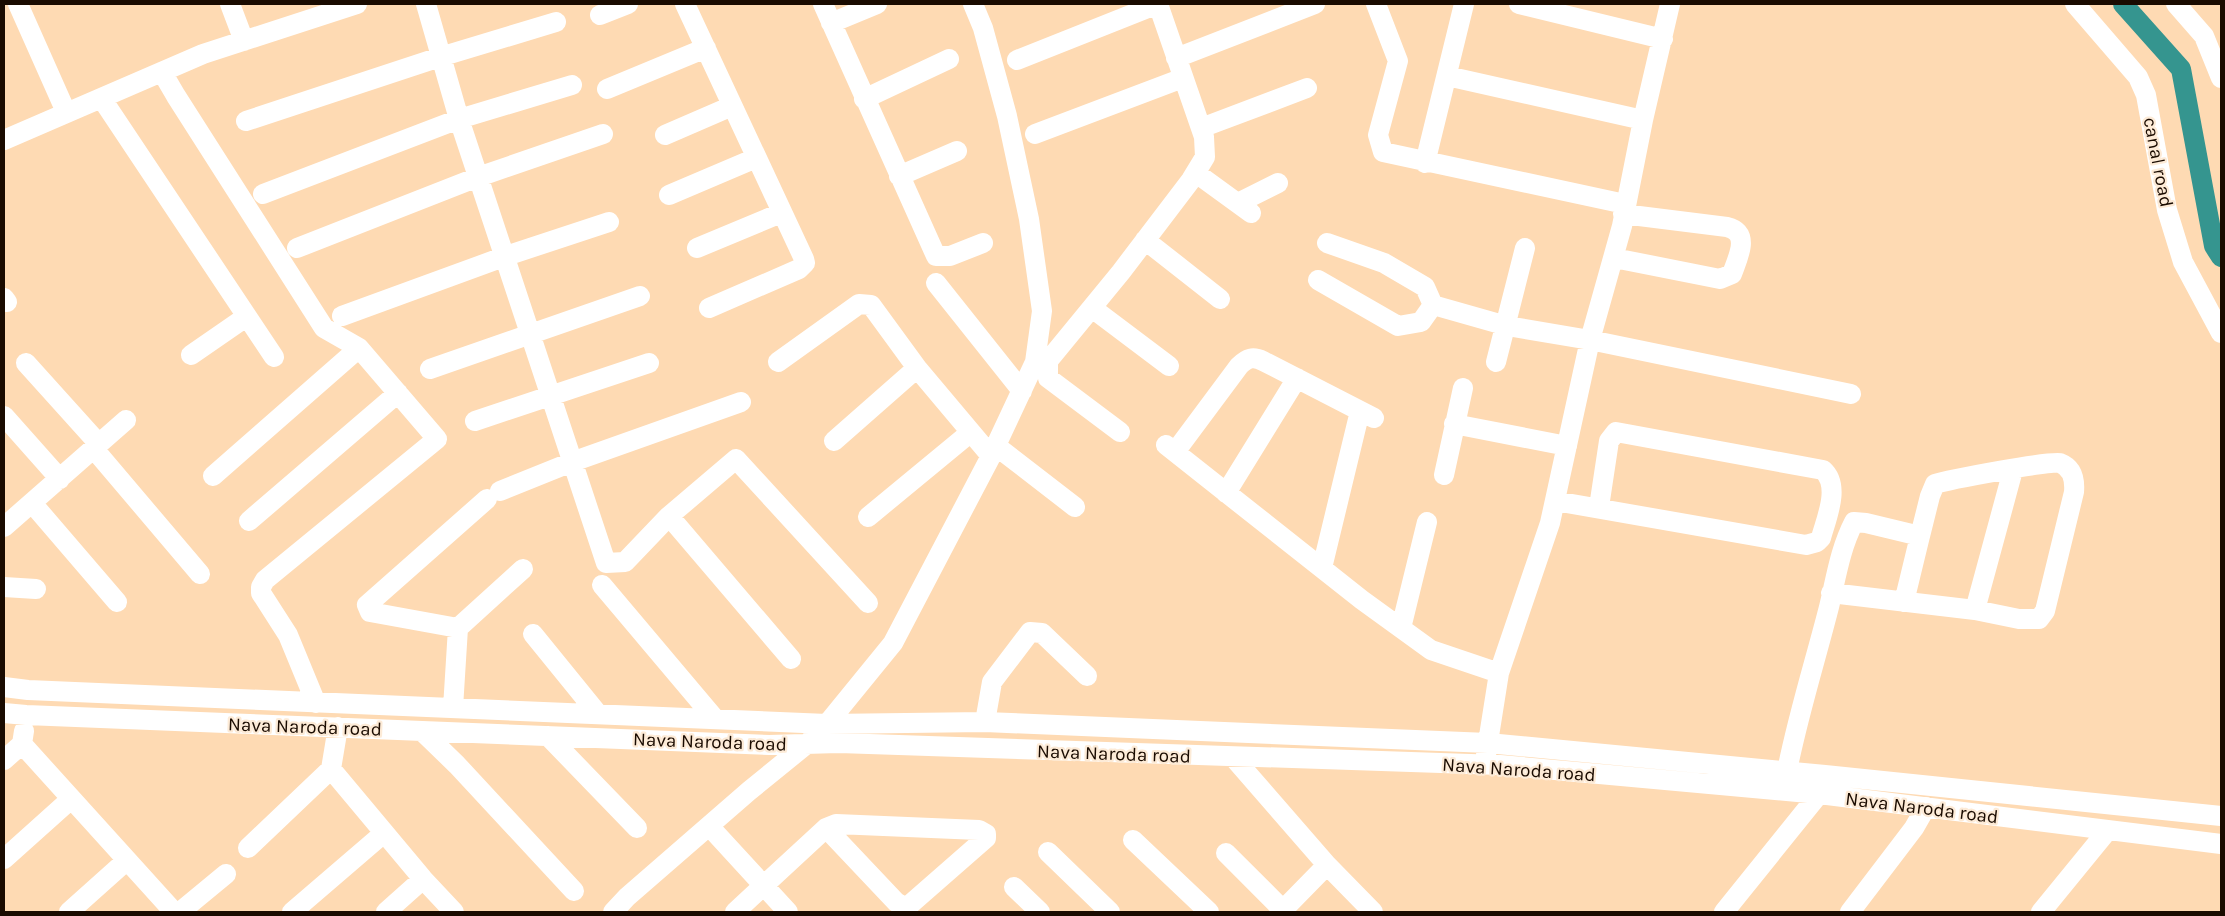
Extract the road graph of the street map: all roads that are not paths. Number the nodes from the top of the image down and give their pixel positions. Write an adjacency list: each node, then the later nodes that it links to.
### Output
1 (18, 4): 38 (street)
2 (230, 4): 22 (street)
3 (357, 4): 22 (street)
4 (426, 4): 24 (street)
5 (628, 4): 18 (street)
6 (685, 4): 23 (street)
7 (823, 4): 20 (street)
8 (877, 4): 20 (street)
9 (973, 4): 92 (street)
10 (1158, 4): 25 (street); 27 (street)
11 (1315, 4): 25 (street)
12 (1376, 4): 49 (street)
13 (1464, 4): 29 (street)
14 (1519, 4): 21 (street)
15 (1670, 4): 21 (street)
16 (2074, 4): 77 (street, canal road)
17 (2176, 4): 31 (street)
18 (600, 15)
19 (556, 22): 24 (street)
20 (831, 23): 36 (street)
21 (1663, 39): 40 (street)
22 (244, 41): 28 (street)
23 (706, 48): 34 (street); 37 (street)
24 (440, 57): 39 (street); 41 (street)
25 (1176, 58): 30 (street)
26 (949, 59): 36 (street)
27 (1017, 60)
28 (162, 72): 35 (street); 80 (street)
29 (1447, 76): 40 (street); 49 (street)
30 (1183, 78): 42 (street); 44 (street)
31 (2221, 78)
32 (572, 84): 39 (street)
33 (1307, 88): 42 (street)
34 (607, 89)
35 (102, 99): 38 (street); 75 (street)
36 (864, 99): 52 (street)
37 (732, 106): 45 (street); 48 (street)
38 (66, 112): 46 (street)
39 (459, 119): 51 (street); 54 (street)
40 (1643, 120): 56 (street)
41 (246, 121)
42 (1201, 128): 50 (street)
43 (603, 134): 51 (street)
44 (1035, 134)
45 (665, 135)
46 (4, 140)
47 (957, 150): 52 (street)
48 (756, 158): 55 (street); 57 (street)
49 (1425, 163): 56 (street)
50 (1196, 173): 53 (street); 59 (street)
51 (478, 176): 62 (street); 65 (street)
52 (900, 176): 61 (street)
53 (1278, 182)
54 (263, 194)
55 (669, 195)
56 (1624, 209): 66 (street); 66 (street)
57 (781, 213): 63 (street); 72 (street)
58 (609, 222): 65 (street)
59 (1145, 240): 70 (street); 73 (street)
60 (1327, 242): 71 (street)
61 (983, 243)
62 (297, 248)
63 (697, 248)
64 (1525, 248): 76 (street)
65 (506, 256): 74 (street); 78 (street)
66 (1614, 258): 79 (street)
67 (1318, 280): 71 (street)
68 (936, 283): 92 (street)
69 (640, 296): 78 (street)
70 (1220, 299)
71 (1433, 305): 76 (street)
72 (708, 308)
73 (1092, 308): 87 (street); 102 (street)
74 (342, 316)
75 (246, 317): 81 (street); 82 (street)
76 (1507, 326): 79 (street); 84 (street)
77 (2221, 333)
78 (529, 334): 89 (street); 95 (street)
79 (1590, 340): 94 (street); 105 (street)
80 (359, 348): 93 (street); 110 (street)
81 (191, 355)
82 (274, 357)
83 (778, 362): 88 (street)
84 (1496, 362)
85 (26, 363): 104 (street)
86 (650, 363): 95 (street)
87 (1169, 366)
88 (917, 368): 101 (street); 103 (street)
89 (430, 369)
90 (1297, 378): 112 (street); 112 (street); 123 (street)
91 (1463, 388): 100 (street)
92 (1022, 391): 106 (street)
93 (398, 393): 120 (street); 142 (street)
94 (1851, 394)
95 (552, 395): 99 (street); 107 (street)
96 (741, 402): 107 (street)
97 (4, 416): 111 (street)
98 (126, 420): 104 (street)
99 (475, 421)
100 (1454, 424): 105 (street); 109 (street)
101 (971, 432): 106 (street); 118 (street)
102 (1120, 432)
103 (834, 441)
104 (97, 446): 111 (street); 125 (street)
105 (1567, 446): 113 (street)
106 (993, 451): 115 (street); 149 (street)
107 (572, 462): 117 (street); 134 (street)
108 (2014, 470): 122 (street); 133 (street); 133 (street)
109 (1444, 475)
110 (213, 476)
111 (60, 478): 114 (street)
112 (1226, 493): 123 (street)
113 (1554, 501): 116 (street); 138 (street)
114 (32, 502): 119 (street); 130 (street)
115 (1075, 506)
116 (1599, 507): 116 (street)
117 (669, 516): 132 (street); 137 (street)
118 (868, 517)
119 (6, 521)
120 (249, 521)
121 (1427, 522): 135 (street)
122 (1920, 536): 129 (street); 131 (street)
123 (1322, 568): 135 (street)
124 (523, 569): 134 (street)
125 (200, 574)
126 (602, 585): 147 (street)
127 (4, 586): 128 (street)
128 (36, 589)
129 (1832, 593): 131 (street); 160 (street)
130 (117, 602)
131 (1904, 602): 133 (street)
132 (868, 603)
133 (1975, 610)
134 (458, 628): 143 (street)
135 (1401, 628): 138 (street)
136 (533, 634): 145 (street)
137 (791, 659)
138 (1499, 673): 153 (street)
139 (1087, 676): 148 (street)
140 (4, 687): 141 (street, Nava Naroda road)
141 (28, 690): 142 (street, Nava Naroda road); 146 (street)
142 (316, 703): 143 (street, Nava Naroda road)
143 (453, 708): 145 (street, Nava Naroda road)
144 (4, 713): 146 (street, Nava Naroda road)
145 (598, 714): 147 (street, Nava Naroda road)
146 (26, 716): 150 (street, Nava Naroda road); 154 (street)
147 (715, 719): 149 (street, Nava Naroda road)
148 (986, 722): 149 (street, Nava Naroda road); 153 (street, Nava Naroda road)
149 (827, 724): 155 (street)
150 (338, 727): 151 (street, Nava Naroda road); 159 (street)
151 (422, 731): 152 (street, Nava Naroda road); 183 (street)
152 (548, 736): 155 (street, Nava Naroda road); 167 (street)
153 (1488, 743): 158 (street); 160 (street, Nava Naroda road)
154 (22, 744): 157 (street); 163 (street)
155 (808, 744): 156 (street, Nava Naroda road); 166 (street)
156 (1233, 757): 158 (street, Nava Naroda road); 178 (street)
157 (4, 760)
158 (1484, 764): 162 (street, Nava Naroda road)
159 (331, 769): 170 (street); 173 (street)
160 (1787, 771): 161 (street, Nava Naroda road)
161 (1825, 775): 162 (street); 165 (street, Nava Naroda road)
162 (1819, 794): 164 (street, Nava Naroda road); 197 (street)
163 (71, 799): 176 (street); 177 (street)
164 (1926, 807): 169 (street, Nava Naroda road); 198 (street)
165 (2221, 816)
166 (709, 826): 181 (street); 190 (street)
167 (637, 828)
168 (826, 828): 168 (street); 181 (street)
169 (2108, 830): 172 (street, Nava Naroda road); 199 (street)
170 (384, 832): 180 (street); 187 (street)
171 (1133, 840): 195 (street)
172 (2221, 844)
173 (248, 848)
174 (1048, 852): 194 (street)
175 (1226, 853): 184 (street)
176 (4, 859)
177 (126, 861): 185 (street); 186 (street)
178 (1327, 865): 184 (street); 196 (street)
179 (226, 874): 186 (street)
180 (423, 879): 188 (street); 189 (street)
181 (764, 885): 191 (street); 192 (street)
182 (1014, 886): 193 (street)
183 (574, 891)
184 (1282, 911)
185 (69, 912)
186 (174, 912)
187 (292, 912)
188 (386, 912)
189 (454, 912)
190 (612, 912)
191 (735, 912)
192 (788, 912)
193 (1040, 912)
194 (1110, 912)
195 (1209, 912)
196 (1373, 912)
197 (1724, 912)
198 (1850, 912)
199 (2041, 912)

